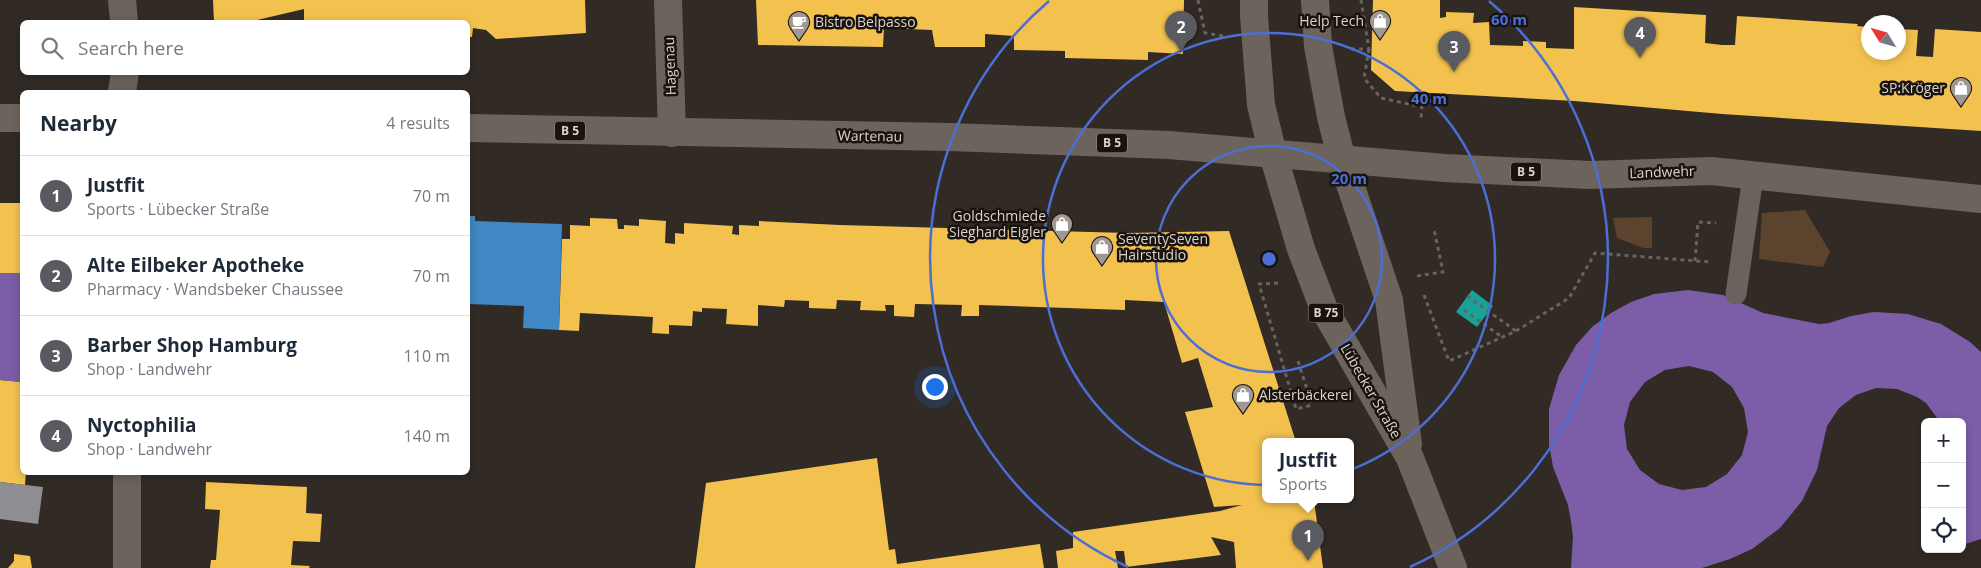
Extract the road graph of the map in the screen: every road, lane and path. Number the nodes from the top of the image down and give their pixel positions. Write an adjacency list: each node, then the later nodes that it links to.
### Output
1 (122, 0): 7 (street)
2 (668, 0): 17 (street, Hagenau)
3 (1198, 0): 8 (path)
4 (1254, 0): 18 (main road, Lübecker Straße)
5 (1315, 0): 19 (main road, Lübecker Straße)
6 (1361, 0): 9 (path)
7 (124, 20)
8 (1226, 37)
9 (1370, 48): 10 (path); 15 (path)
10 (1355, 49)
11 (125, 75): 12 (street)
12 (122, 90)
13 (0, 118): 14 (main road)
14 (20, 118)
15 (1421, 118)
16 (470, 128): 17 (main road, Wartenau / B 5)
17 (672, 133): 18 (main road, Wartenau / B 5)
18 (1273, 154): 19 (main road, B 5); 37 (main road, Lübecker Straße / B 75)
19 (1342, 160): 20 (main road, Landwehr / B 5); 37 (main road, Lübecker Straße / B 75)
20 (1753, 176): 21 (main road, Landwehr / B 5); 25 (lane)
21 (1981, 199)
22 (1717, 223): 24 (path)
23 (1434, 229): 26 (path)
24 (1694, 261): 25 (path); 34 (path)
25 (1740, 264): 31 (lane)
26 (1417, 276): 27 (path); 29 (path)
27 (1407, 277)
28 (1287, 283): 36 (path)
29 (1420, 285)
30 (1424, 293): 35 (path)
31 (1736, 294)
32 (1467, 296): 34 (path)
33 (1464, 310): 35 (path)
34 (1516, 331): 35 (path)
35 (1502, 337)
36 (1296, 358)
37 (1410, 458): 40 (main road, Lübecker Straße / B 75)
38 (127, 475): 39 (street)
39 (127, 568)
40 (1453, 568)

